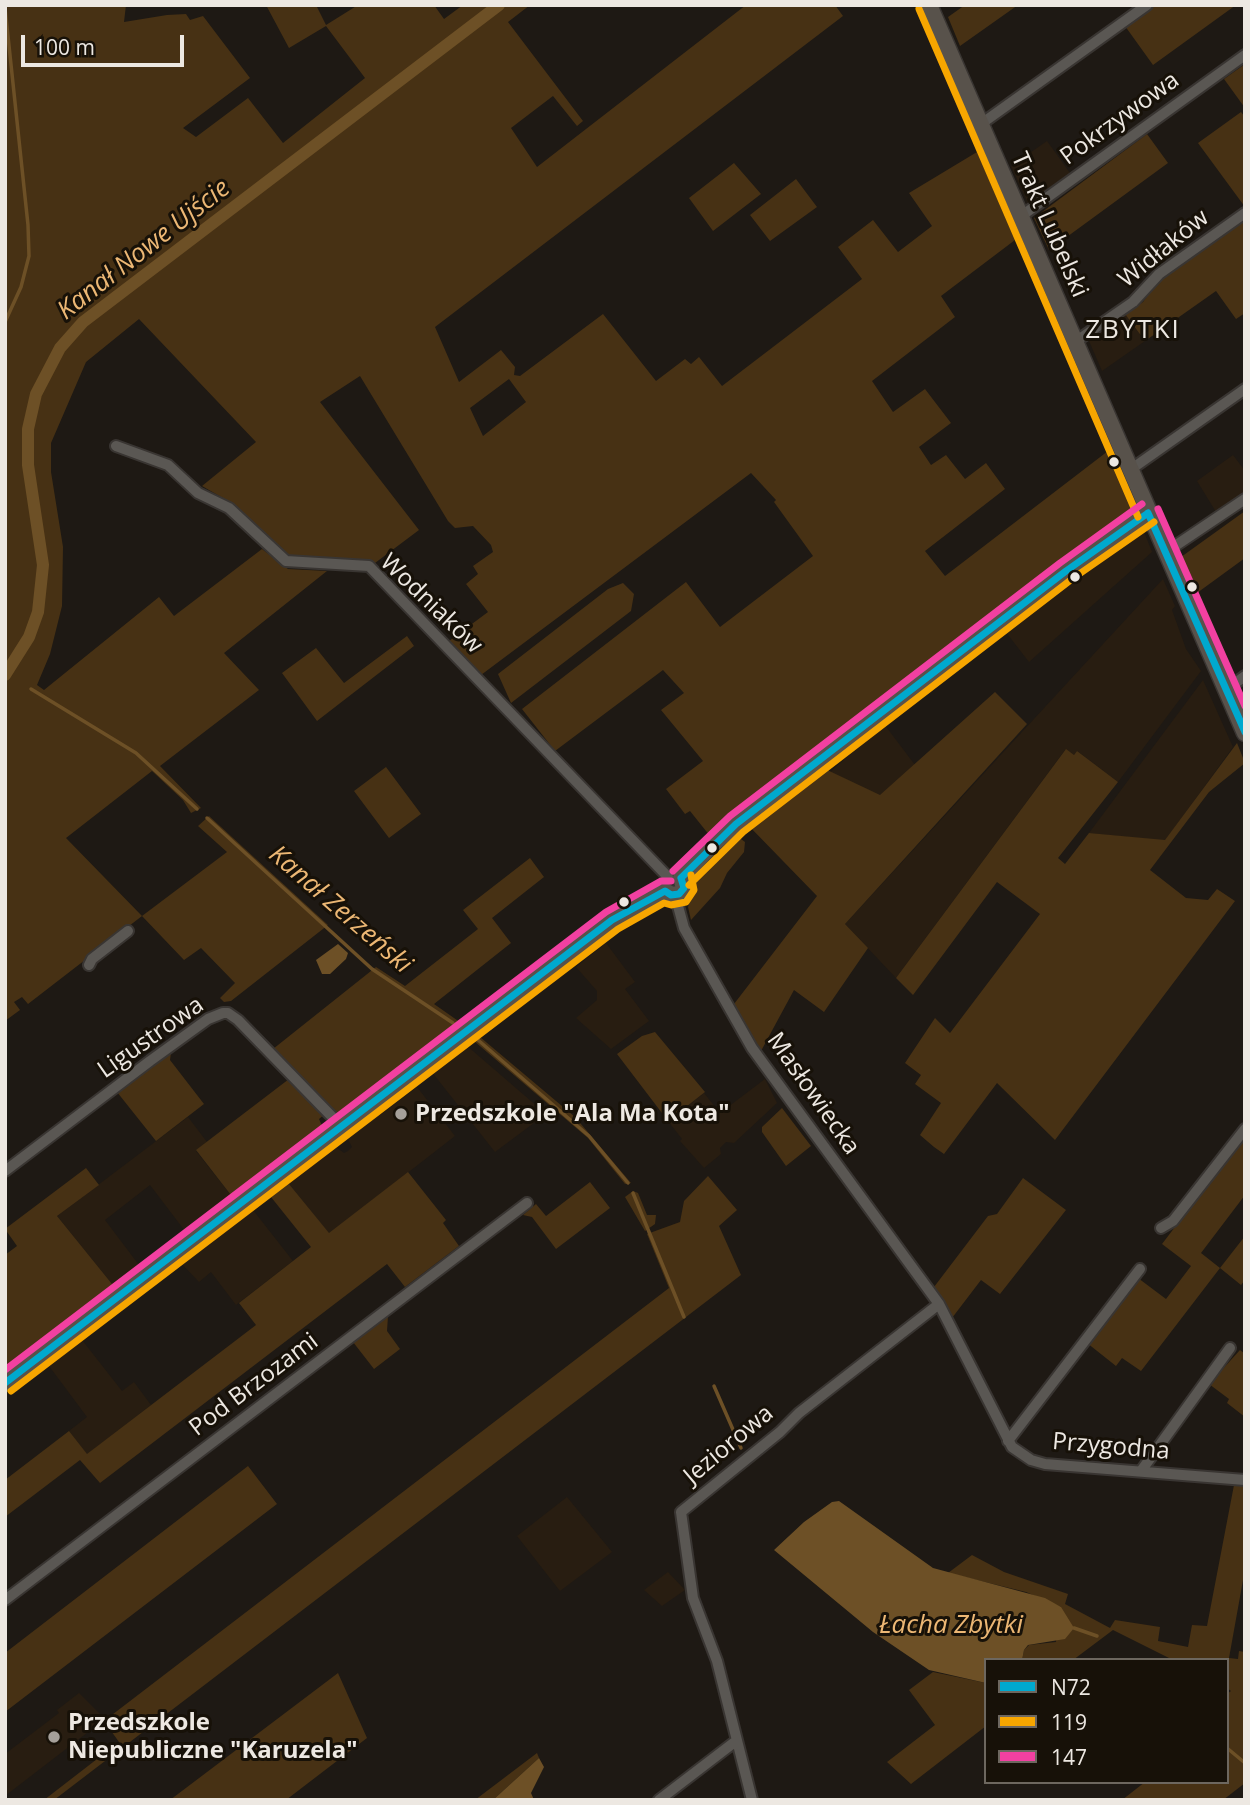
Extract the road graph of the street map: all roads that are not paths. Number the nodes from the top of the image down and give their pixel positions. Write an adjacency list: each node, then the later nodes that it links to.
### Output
1 (929, 5): 4 (street, Trakt Lubelski)
2 (1147, 5): 4 (street)
3 (1245, 55): 6 (street, Pokrzywowa)
4 (981, 124): 6 (street, Trakt Lubelski)
5 (1245, 213): 7 (street, Widłaków)
6 (1020, 217): 7 (street, Trakt Lubelski)
7 (1075, 342): 10 (street, Trakt Lubelski)
8 (1245, 389): 10 (street)
9 (116, 446): 17 (street, Wodniaków)
10 (1130, 470): 12 (street, Trakt Lubelski)
11 (1245, 499): 13 (street)
12 (1148, 513): 13 (street, Trakt Lubelski); 17 (street)
13 (1166, 552): 15 (street, Trakt Lubelski)
14 (1245, 676): 15 (street)
15 (1226, 690): 16 (street, Trakt Lubelski)
16 (1245, 733)
17 (673, 885): 20 (street); 26 (street, Masłowiecka)
18 (128, 931): 19 (street)
19 (89, 965)
20 (341, 1126): 22 (street, Ligustrowa); 28 (street)
21 (1245, 1129): 24 (street)
22 (5, 1171)
23 (527, 1203): 32 (street, Pod Brzozami)
24 (1161, 1228)
25 (1140, 1269): 29 (street)
26 (939, 1304): 29 (street, Przygodna); 33 (street, Jeziorowa)
27 (1230, 1348): 30 (street)
28 (5, 1382)
29 (1008, 1441): 30 (street, Przygodna)
30 (1141, 1471): 31 (street, Przygodna)
31 (1245, 1480)
32 (5, 1600)
33 (736, 1741): 34 (street); 35 (street, Jeziorowa)
34 (659, 1800)
35 (752, 1800)

